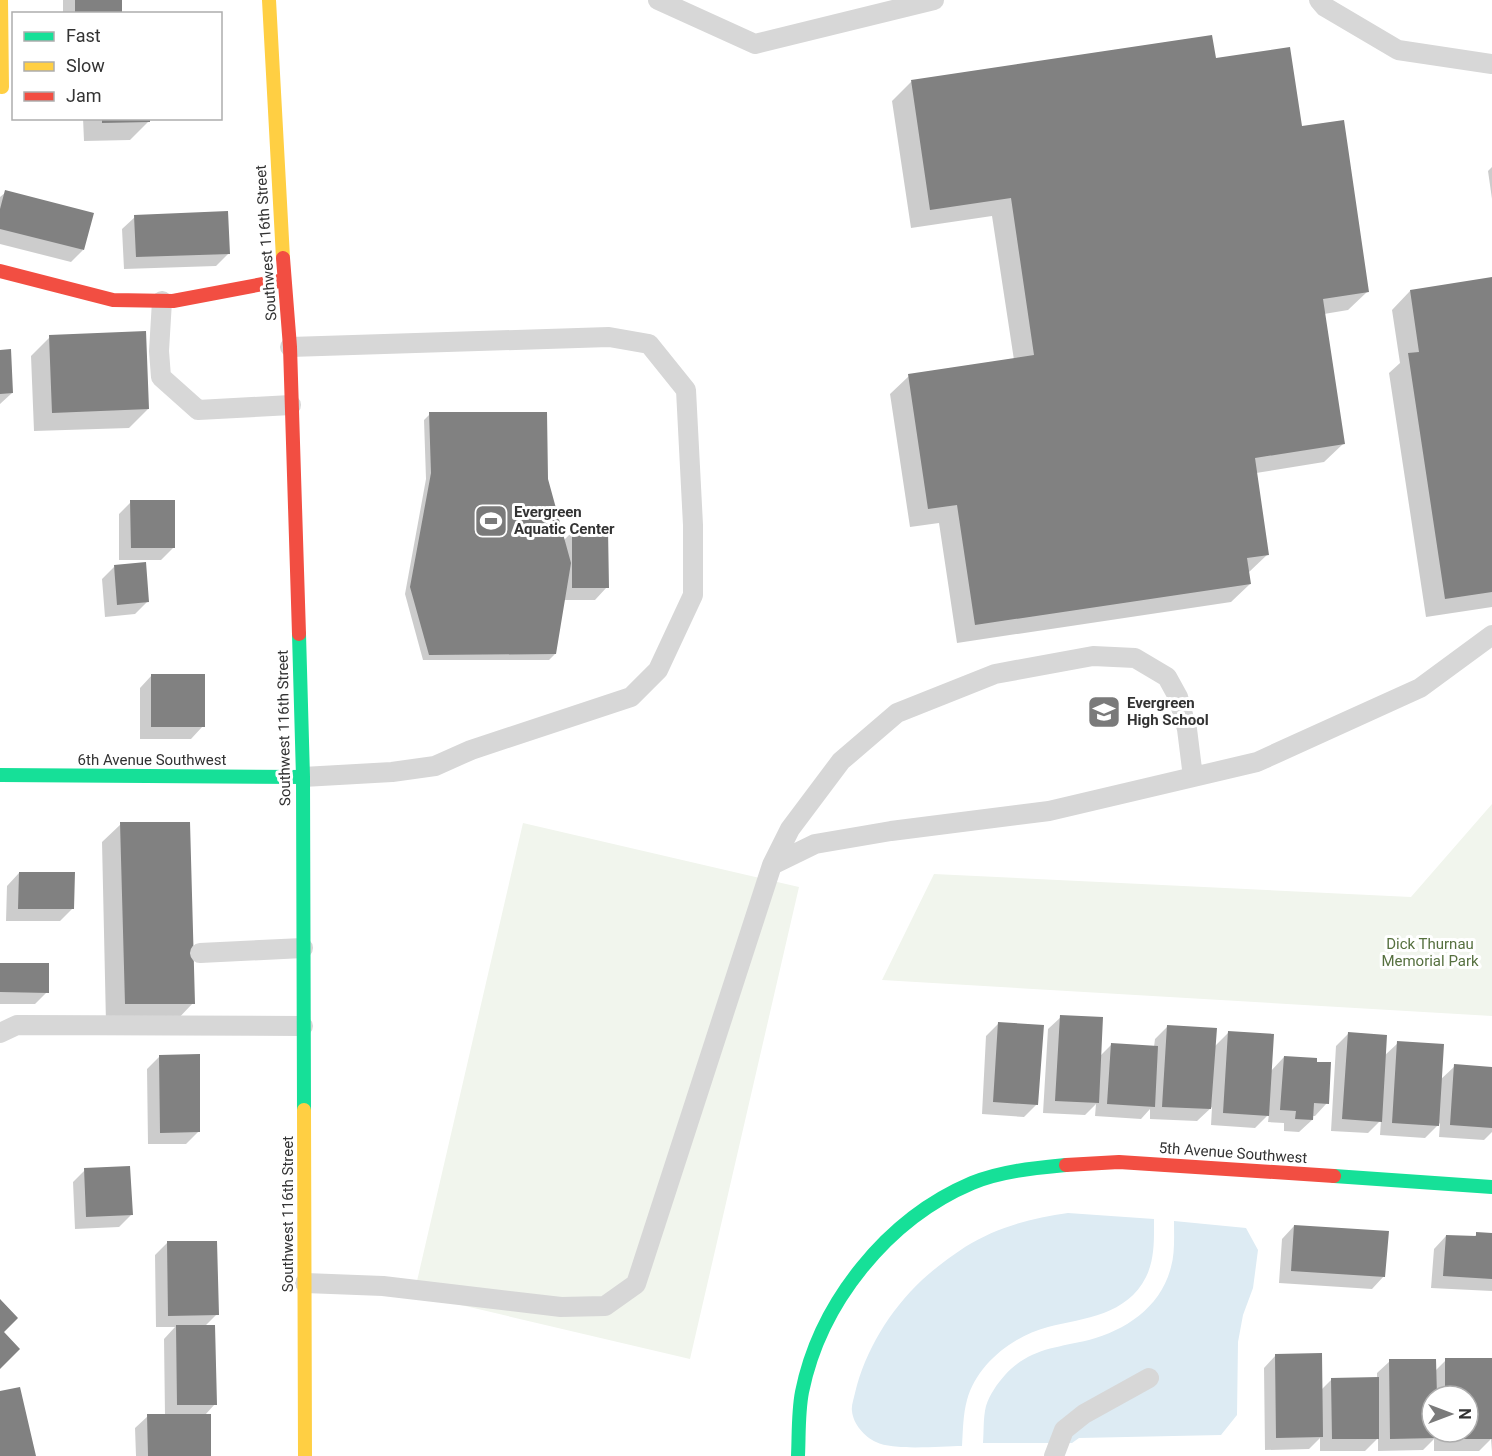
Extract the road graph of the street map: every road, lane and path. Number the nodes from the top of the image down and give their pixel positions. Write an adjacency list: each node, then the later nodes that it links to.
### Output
1 (1, 0): 7 (street)
2 (269, 0): 9 (street, Southwest 116th Street)
3 (658, 0): 4 (lane)
4 (934, 0)
5 (1319, 0): 6 (lane)
6 (1492, 64)
7 (2, 87)
8 (0, 271): 10 (street)
9 (284, 280): 10 (street); 11 (street, Southwest 116th Street)
10 (162, 301): 12 (lane)
11 (290, 347): 12 (street, Southwest 116th Street); 15 (lane)
12 (291, 405): 15 (street, Southwest 116th Street)
13 (1492, 635): 16 (lane)
14 (0, 775): 15 (street, 6th Avenue Southwest)
15 (303, 777): 18 (street, Southwest 116th Street)
16 (1192, 777): 17 (lane); 17 (lane)
17 (772, 866): 23 (lane)
18 (303, 948): 19 (lane); 20 (street, Southwest 116th Street)
19 (200, 953)
20 (303, 1026): 21 (lane); 23 (street, Southwest 116th Street)
21 (0, 1033)
22 (1492, 1187): 26 (street, 5th Avenue Southwest)
23 (304, 1283): 25 (street, Southwest 116th Street)
24 (1149, 1378): 27 (lane)
25 (305, 1456)
26 (798, 1456)
27 (1054, 1456)

